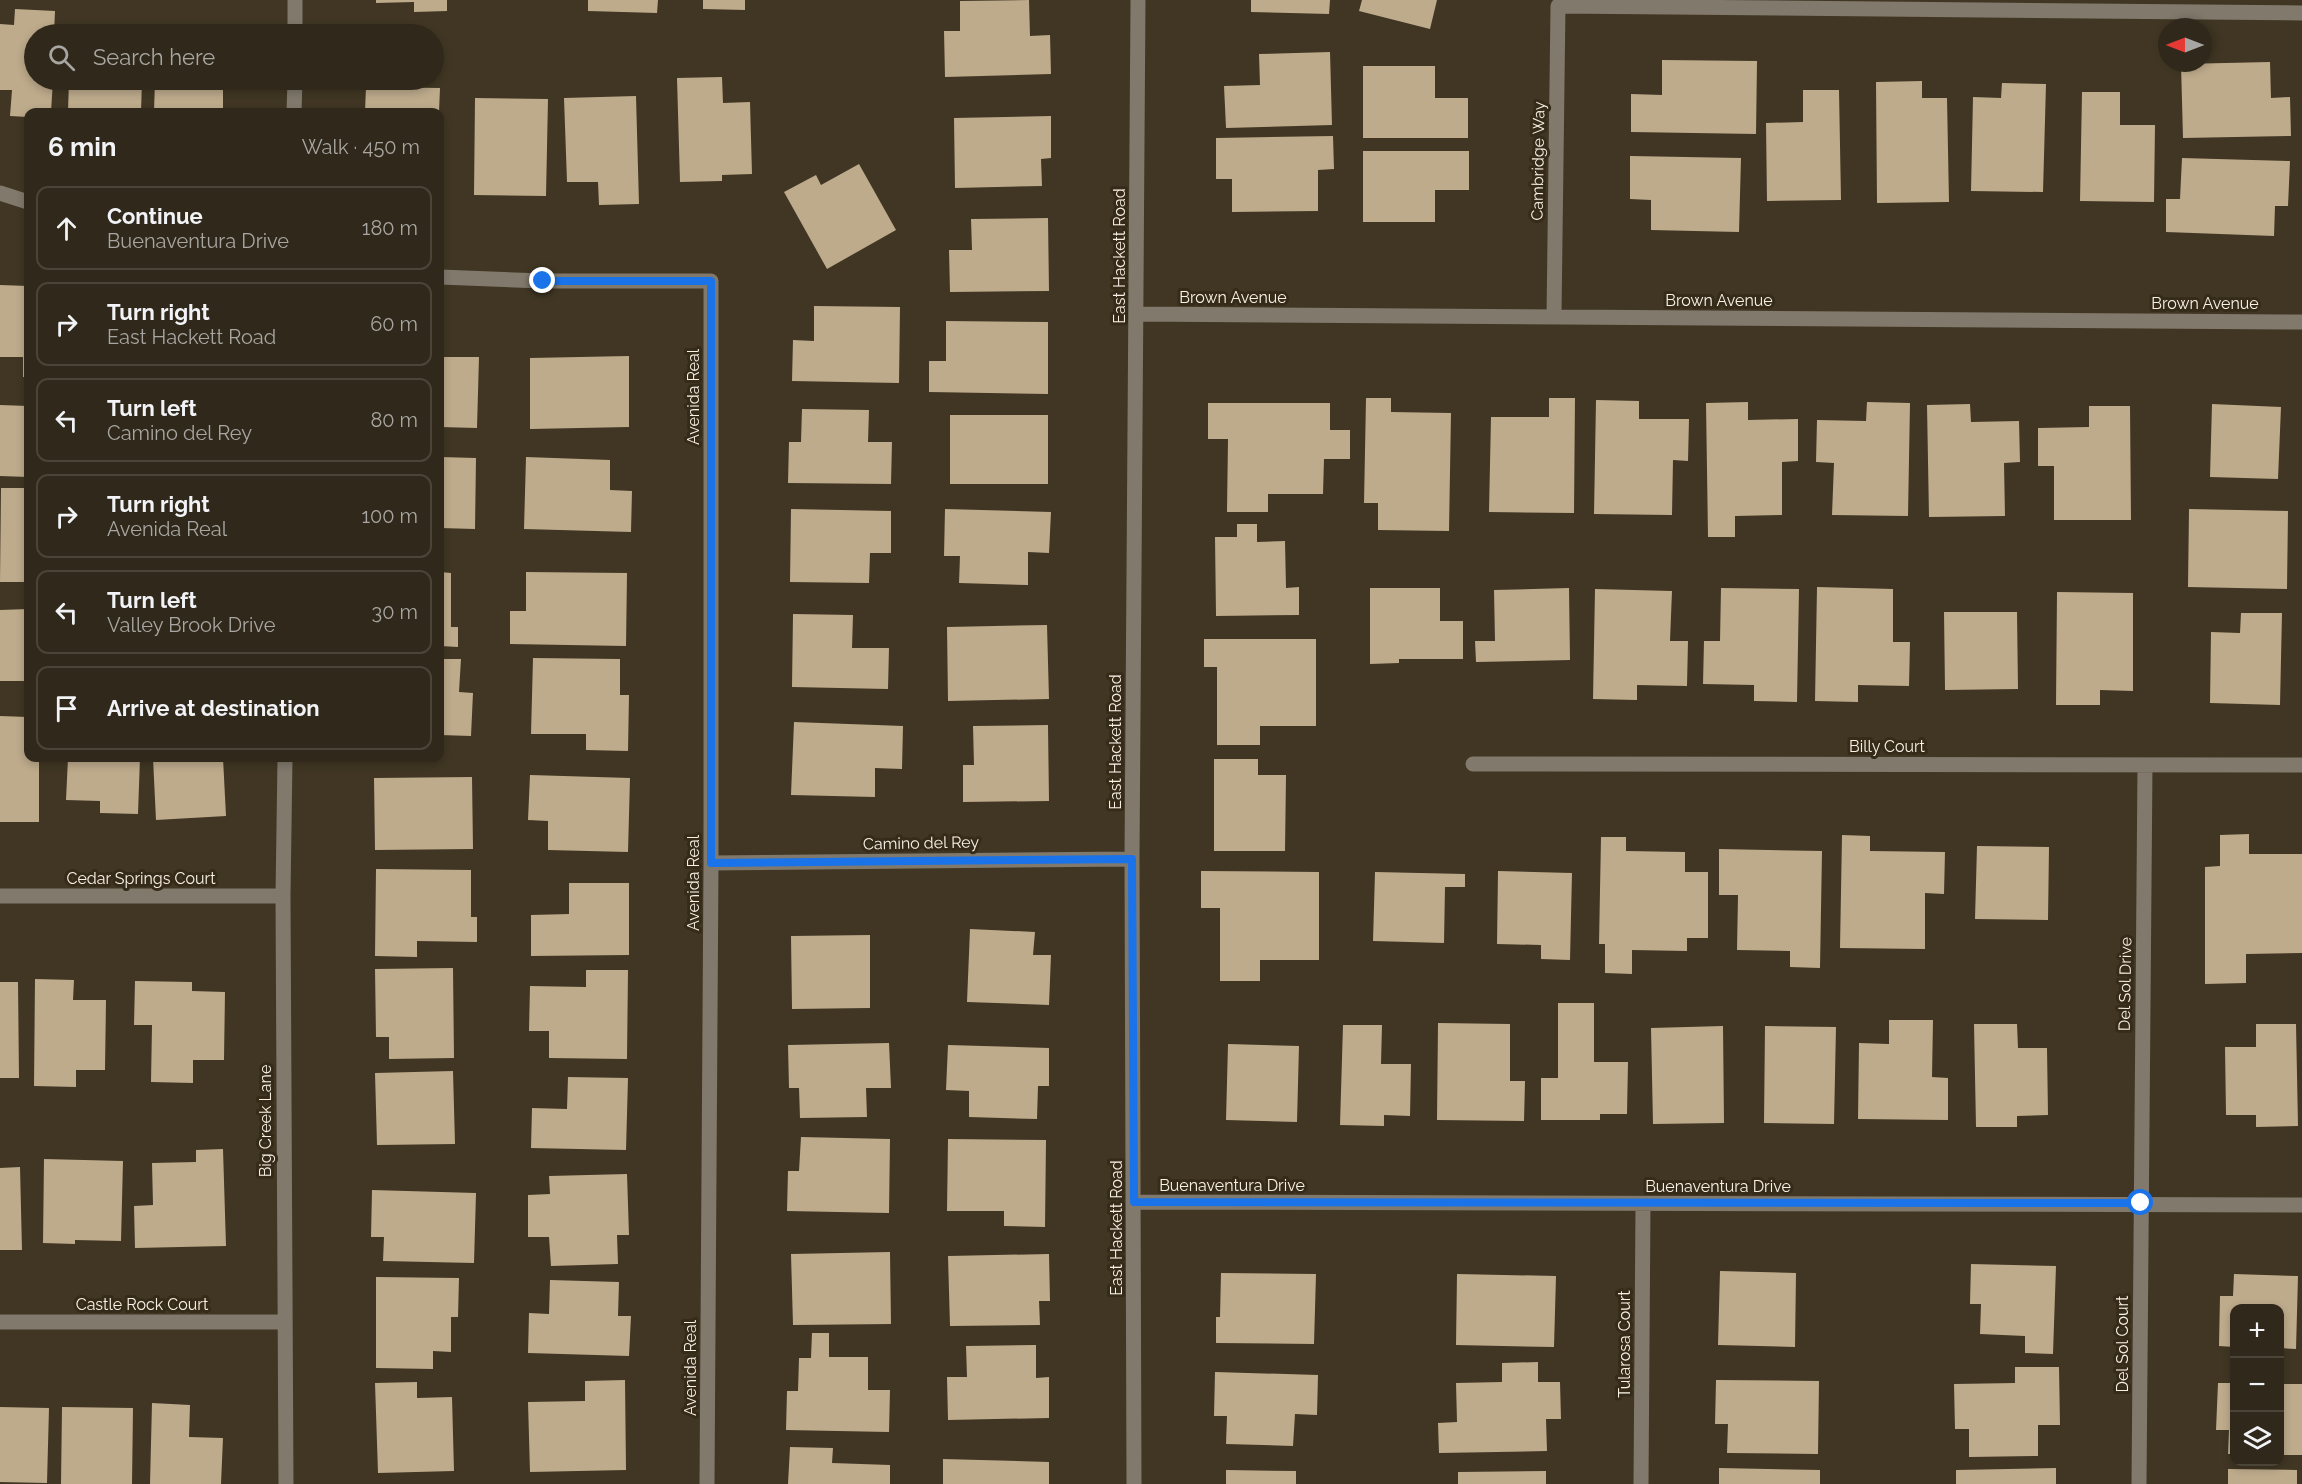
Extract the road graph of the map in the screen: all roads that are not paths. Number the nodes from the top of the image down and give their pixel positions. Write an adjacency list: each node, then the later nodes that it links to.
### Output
1 (295, 0): 4 (street)
2 (1138, 0): 10 (street, East Hackett Road)
3 (2302, 13): 11 (street, Cambridge Way)
4 (295, 24)
5 (295, 90): 6 (street)
6 (294, 108)
7 (0, 194): 8 (street)
8 (24, 201)
9 (444, 277): 18 (street, Avenida Real)
10 (1136, 314): 11 (street, Brown Avenue); 17 (street, East Hackett Road)
11 (1554, 316): 12 (street, Brown Avenue)
12 (2302, 322)
13 (285, 762): 20 (street, Big Creek Lane)
14 (1473, 764): 15 (street, Billy Court)
15 (2145, 765): 16 (street, Billy Court); 22 (street, Del Sol Drive)
16 (2302, 765)
17 (1132, 859): 18 (street, Camino del Rey); 21 (street, East Hackett Road)
18 (711, 863): 28 (street, Avenida Real)
19 (0, 896): 20 (street, Cedar Springs Court)
20 (283, 896): 26 (street, Big Creek Lane)
21 (1134, 1202): 23 (street, Buenaventura Drive); 29 (street, East Hackett Road)
22 (2141, 1203): 23 (street, Buenaventura Drive); 24 (street, Buenaventura Drive); 31 (street, Del Sol Court)
23 (1643, 1204): 30 (street, Tularosa Court)
24 (2302, 1205)
25 (0, 1322): 26 (street, Castle Rock Court)
26 (284, 1322): 27 (street, Big Creek Lane)
27 (286, 1484)
28 (707, 1484)
29 (1134, 1484)
30 (1641, 1484)
31 (2139, 1484)

